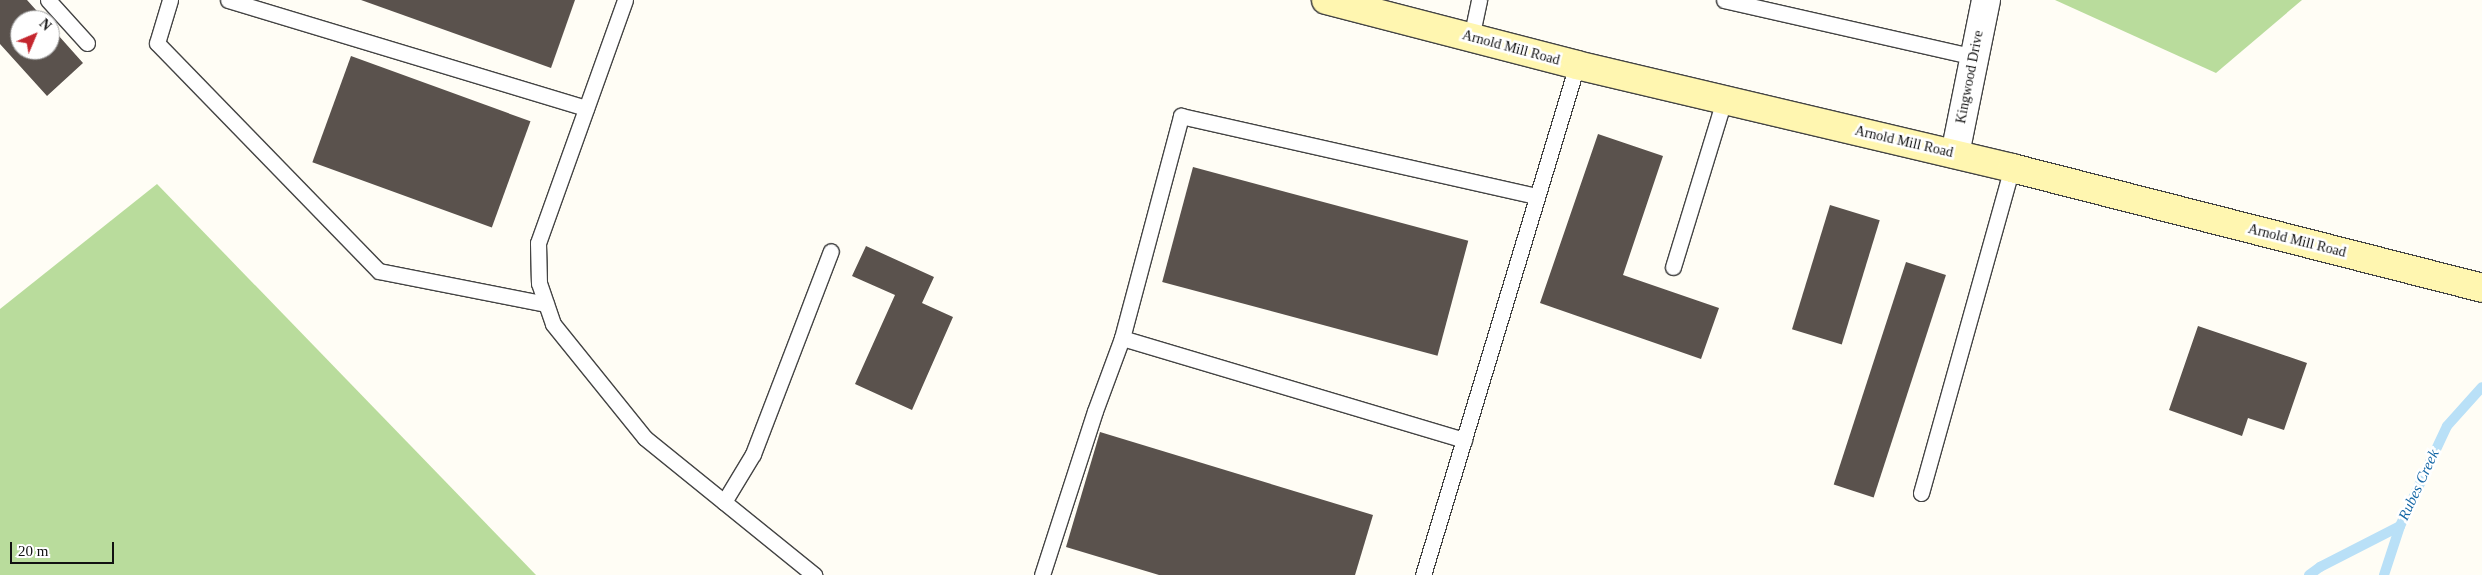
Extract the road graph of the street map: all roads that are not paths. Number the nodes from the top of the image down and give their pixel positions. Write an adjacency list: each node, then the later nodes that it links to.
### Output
1 (48, 0): 10 (lane)
2 (170, 0): 21 (lane)
3 (228, 0): 14 (lane)
4 (624, 0): 14 (lane)
5 (1326, 0): 9 (main road, Arnold Mill Road)
6 (1479, 0): 9 (lane)
7 (1724, 0): 11 (lane)
8 (1986, 0): 11 (street, Kingwood Drive)
9 (1471, 38): 12 (main road, Arnold Mill Road)
10 (87, 44)
11 (1974, 57): 15 (street, Kingwood Drive)
12 (1577, 65): 13 (main road, Arnold Mill Road); 17 (lane)
13 (1724, 100): 15 (main road, Arnold Mill Road); 19 (lane)
14 (586, 108): 21 (lane)
15 (1955, 154): 16 (main road, Arnold Mill Road)
16 (2012, 168): 20 (main road, Arnold Mill Road); 24 (lane)
17 (1537, 196): 22 (lane); 23 (lane)
18 (831, 251): 25 (lane)
19 (1672, 267)
20 (2482, 288)
21 (546, 304): 25 (lane)
22 (1122, 338): 23 (lane); 27 (lane)
23 (1464, 440): 28 (lane)
24 (1921, 493)
25 (724, 502): 26 (lane)
26 (814, 575)
27 (1042, 575)
28 (1424, 575)

